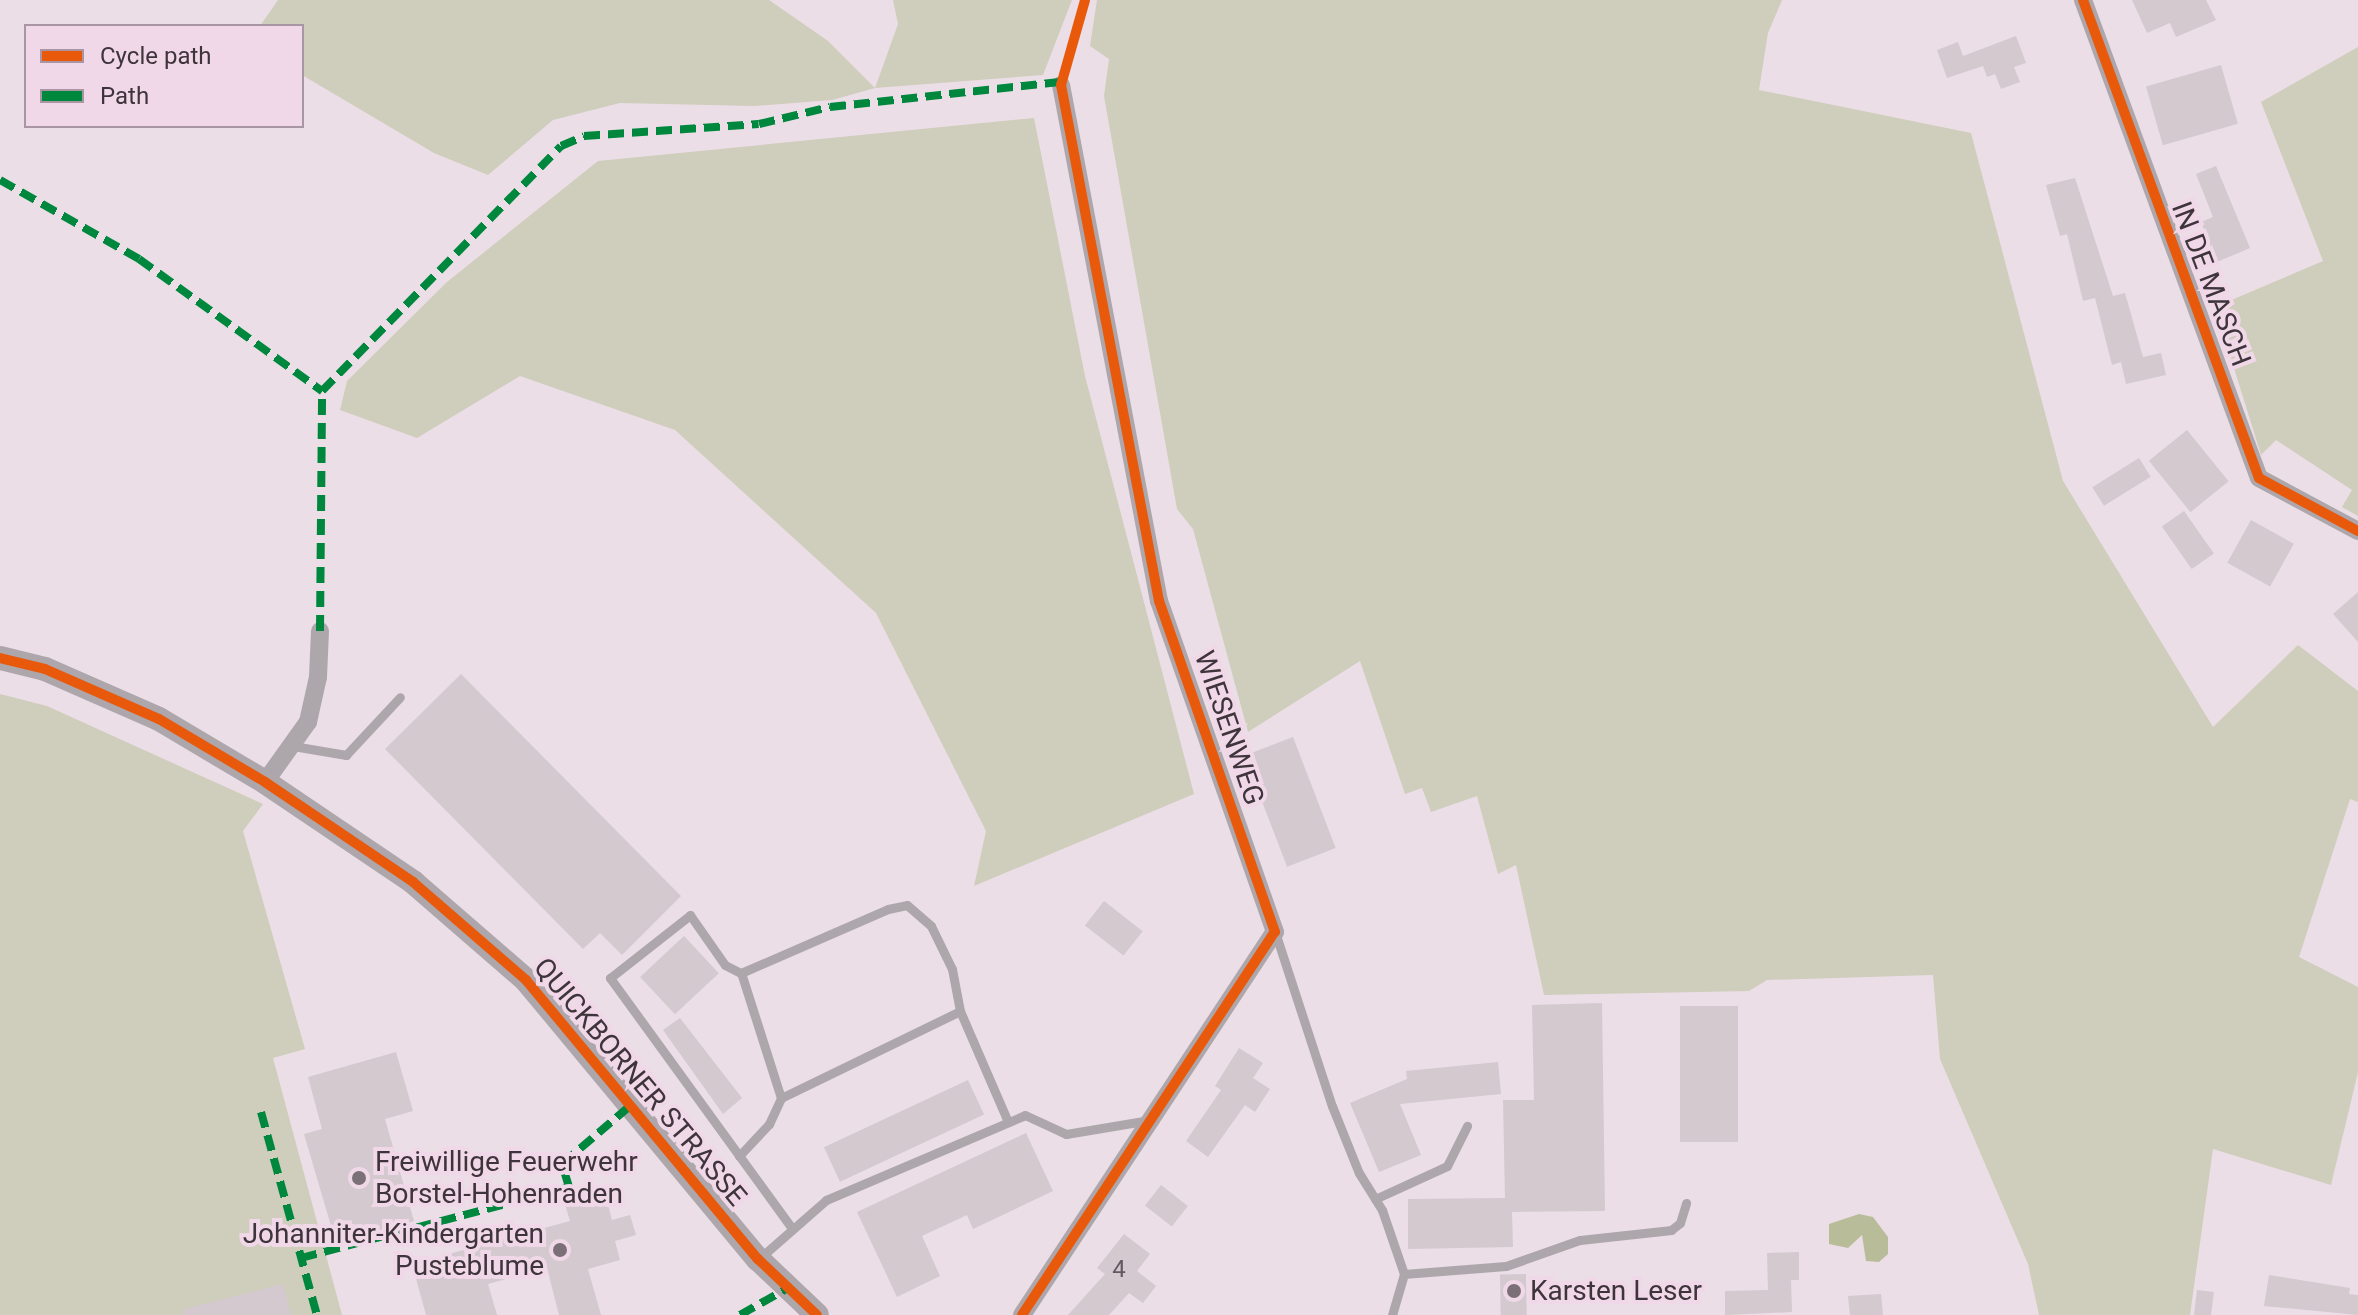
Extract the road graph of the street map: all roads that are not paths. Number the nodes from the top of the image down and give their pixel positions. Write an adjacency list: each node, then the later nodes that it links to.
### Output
1 (2083, 0): 3 (street, IN DE MASCH)
2 (1061, 85): 9 (street, WIESENWEG)
3 (2358, 531)
4 (320, 631): 7 (street)
5 (0, 658): 8 (main road, QUICKBORNER STRASSE)
6 (400, 697): 7 (lane)
7 (293, 746): 8 (street)
8 (265, 782): 20 (main road, QUICKBORNER STRASSE)
9 (1275, 932): 13 (street); 17 (lane)
10 (741, 973): 11 (lane); 12 (lane); 16 (lane)
11 (960, 1011): 12 (lane); 14 (lane)
12 (781, 1098): 16 (lane)
13 (1151, 1120): 14 (lane); 23 (street)
14 (1008, 1122): 19 (lane)
15 (1467, 1126): 17 (lane)
16 (739, 1156): 19 (lane)
17 (1375, 1199): 21 (lane)
18 (1686, 1203): 21 (lane)
19 (791, 1227): 20 (lane)
20 (758, 1259): 22 (main road, QUICKBORNER STRASSE)
21 (1404, 1274): 24 (lane)
22 (817, 1315)
23 (1022, 1315)
24 (1392, 1315)

